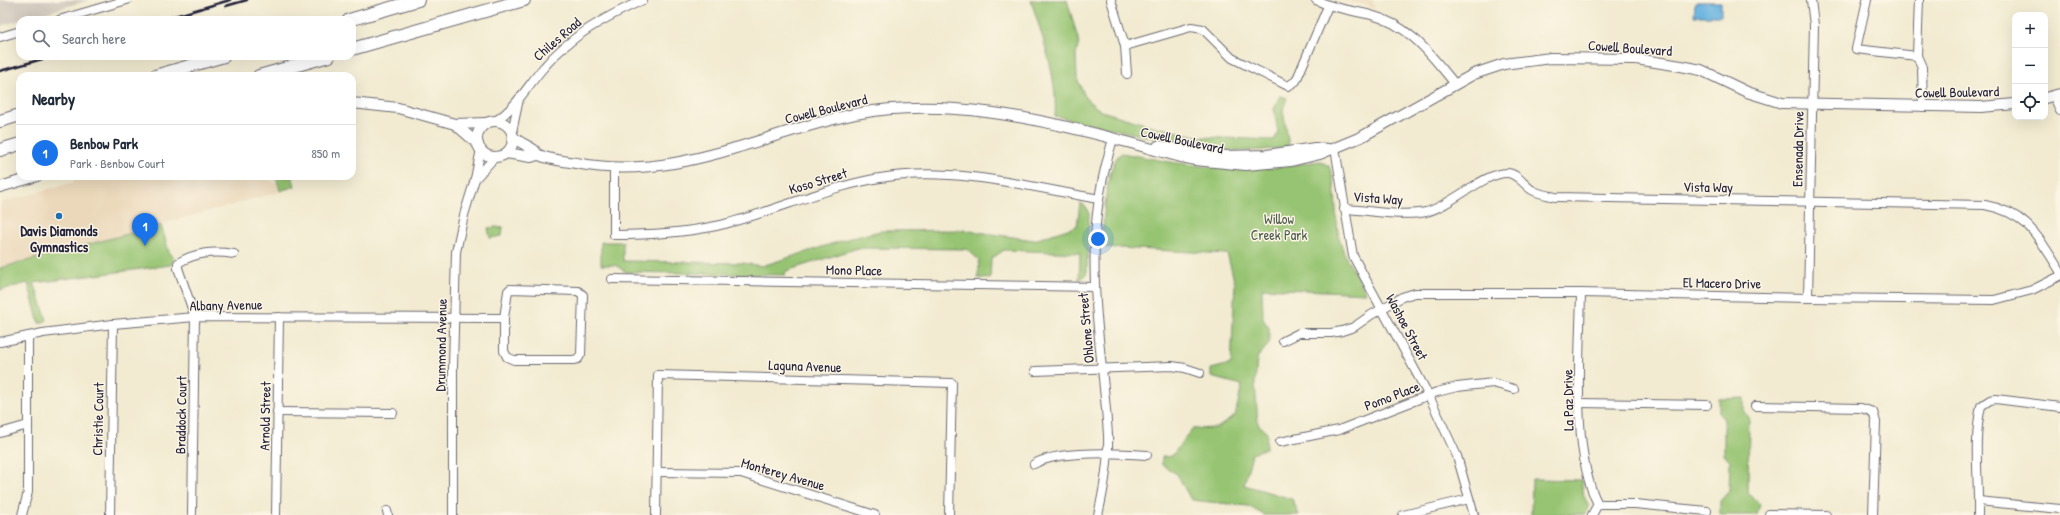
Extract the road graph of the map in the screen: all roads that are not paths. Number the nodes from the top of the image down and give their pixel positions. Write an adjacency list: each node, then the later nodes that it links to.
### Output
1 (127, 0): 11 (street)
2 (418, 0): 12 (highway)
3 (524, 0): 16 (highway)
4 (643, 0): 25 (street, Chiles Road)
5 (1111, 0): 15 (street)
6 (1316, 0): 10 (street)
7 (1811, 0): 28 (street, Ensenada Drive)
8 (1867, 0): 17 (street)
9 (1919, 0): 17 (street)
10 (1328, 6): 15 (street); 23 (street)
11 (73, 16)
12 (356, 18)
13 (16, 32): 14 (street)
14 (0, 37)
15 (1125, 46): 22 (street)
16 (356, 49)
17 (1917, 56): 29 (street)
18 (210, 60): 20 (highway)
19 (315, 60): 21 (highway)
20 (169, 72)
21 (273, 72)
22 (1127, 74)
23 (1455, 84): 28 (main road, Cowell Boulevard); 39 (main road, Cowell Boulevard)
24 (2053, 96): 30 (street)
25 (520, 99): 33 (street); 35 (street)
26 (356, 104): 34 (main road)
27 (2012, 104): 29 (main road, Cowell Boulevard)
28 (1812, 105): 29 (main road, Cowell Boulevard); 49 (street, Ensenada Drive)
29 (1923, 107)
30 (2060, 112)
31 (16, 116): 32 (highway)
32 (0, 121)
33 (491, 122): 34 (main road); 35 (main road); 38 (main road)
34 (455, 124): 38 (main road)
35 (512, 134): 41 (main road); 42 (main road, Cowell Boulevard)
36 (1113, 139): 39 (main road, Cowell Boulevard); 44 (main road, Cowell Boulevard); 48 (street, Ohlone Street)
37 (16, 145): 40 (highway)
38 (479, 146): 43 (main road); 45 (street, Drummond Avenue)
39 (1331, 148): 50 (street, Washoe Street)
40 (0, 150)
41 (506, 153): 42 (main road, Cowell Boulevard); 43 (main road)
42 (537, 155): 44 (main road, Cowell Boulevard)
43 (496, 156): 45 (street, Drummond Avenue)
44 (614, 167): 48 (street, Koso Street)
45 (475, 179): 61 (street, Drummond Avenue)
46 (24, 180): 47 (main road)
47 (0, 187)
48 (1099, 199): 55 (street, Ohlone Street)
49 (1810, 202): 50 (street, Vista Way); 52 (street, Vista Way); 57 (street, Ensenada Drive)
50 (1344, 209): 58 (street, Washoe Street)
51 (234, 254): 59 (street)
52 (2060, 271)
53 (2060, 276): 57 (street, El Macero Drive)
54 (612, 279): 55 (street, Mono Place)
55 (1095, 287): 67 (street, Ohlone Street)
56 (1581, 293): 57 (street, El Macero Drive); 58 (street, El Macero Drive); 72 (street, La Paz Drive)
57 (1808, 298)
58 (1382, 309): 65 (street, El Macero Drive); 71 (street, Washoe Street)
59 (195, 317): 60 (street, Albany Avenue); 63 (street, Albany Avenue); 90 (street, Braddock Court)
60 (279, 317): 61 (street, Albany Avenue); 76 (street, Arnold Street)
61 (454, 318): 62 (street, Albany Avenue); 95 (street, Drummond Avenue)
62 (504, 318): 62 (street)
63 (113, 324): 64 (street, Albany Avenue); 93 (street, Christie Court)
64 (28, 336): 66 (street, Albany Avenue); 78 (street)
65 (1283, 341)
66 (0, 342)
67 (1103, 369): 68 (street); 69 (street); 81 (street, Ohlone Street)
68 (1035, 370)
69 (1200, 373)
70 (1514, 389): 71 (street, Pomo Place)
71 (1429, 396): 80 (street, Pomo Place); 85 (street, Washoe Street)
72 (1580, 403): 73 (street); 87 (street, La Paz Drive)
73 (1707, 405)
74 (1756, 406): 104 (street)
75 (2060, 407): 86 (street)
76 (277, 412): 77 (street); 94 (street, Arnold Street)
77 (393, 413)
78 (28, 425): 79 (street); 92 (street)
79 (0, 433)
80 (1280, 442)
81 (1108, 454): 82 (street); 83 (street); 99 (street, Ohlone Street)
82 (1147, 455)
83 (1034, 464)
84 (658, 472): 96 (street); 97 (street, Monterey Avenue); 98 (street, Laguna Avenue)
85 (1469, 499): 100 (street); 101 (street, Washoe Street)
86 (1978, 501): 88 (street); 105 (street)
87 (1598, 504): 89 (street); 102 (street)
88 (2060, 509)
89 (1707, 511)
90 (192, 513)
91 (1770, 514): 103 (street)
92 (22, 515)
93 (110, 515)
94 (276, 515)
95 (453, 515)
96 (656, 515)
97 (875, 515)
98 (949, 515)
99 (1098, 515)
100 (1403, 515)
101 (1474, 515)
102 (1592, 515)
103 (1826, 515)
104 (1873, 515)
105 (1978, 515)

